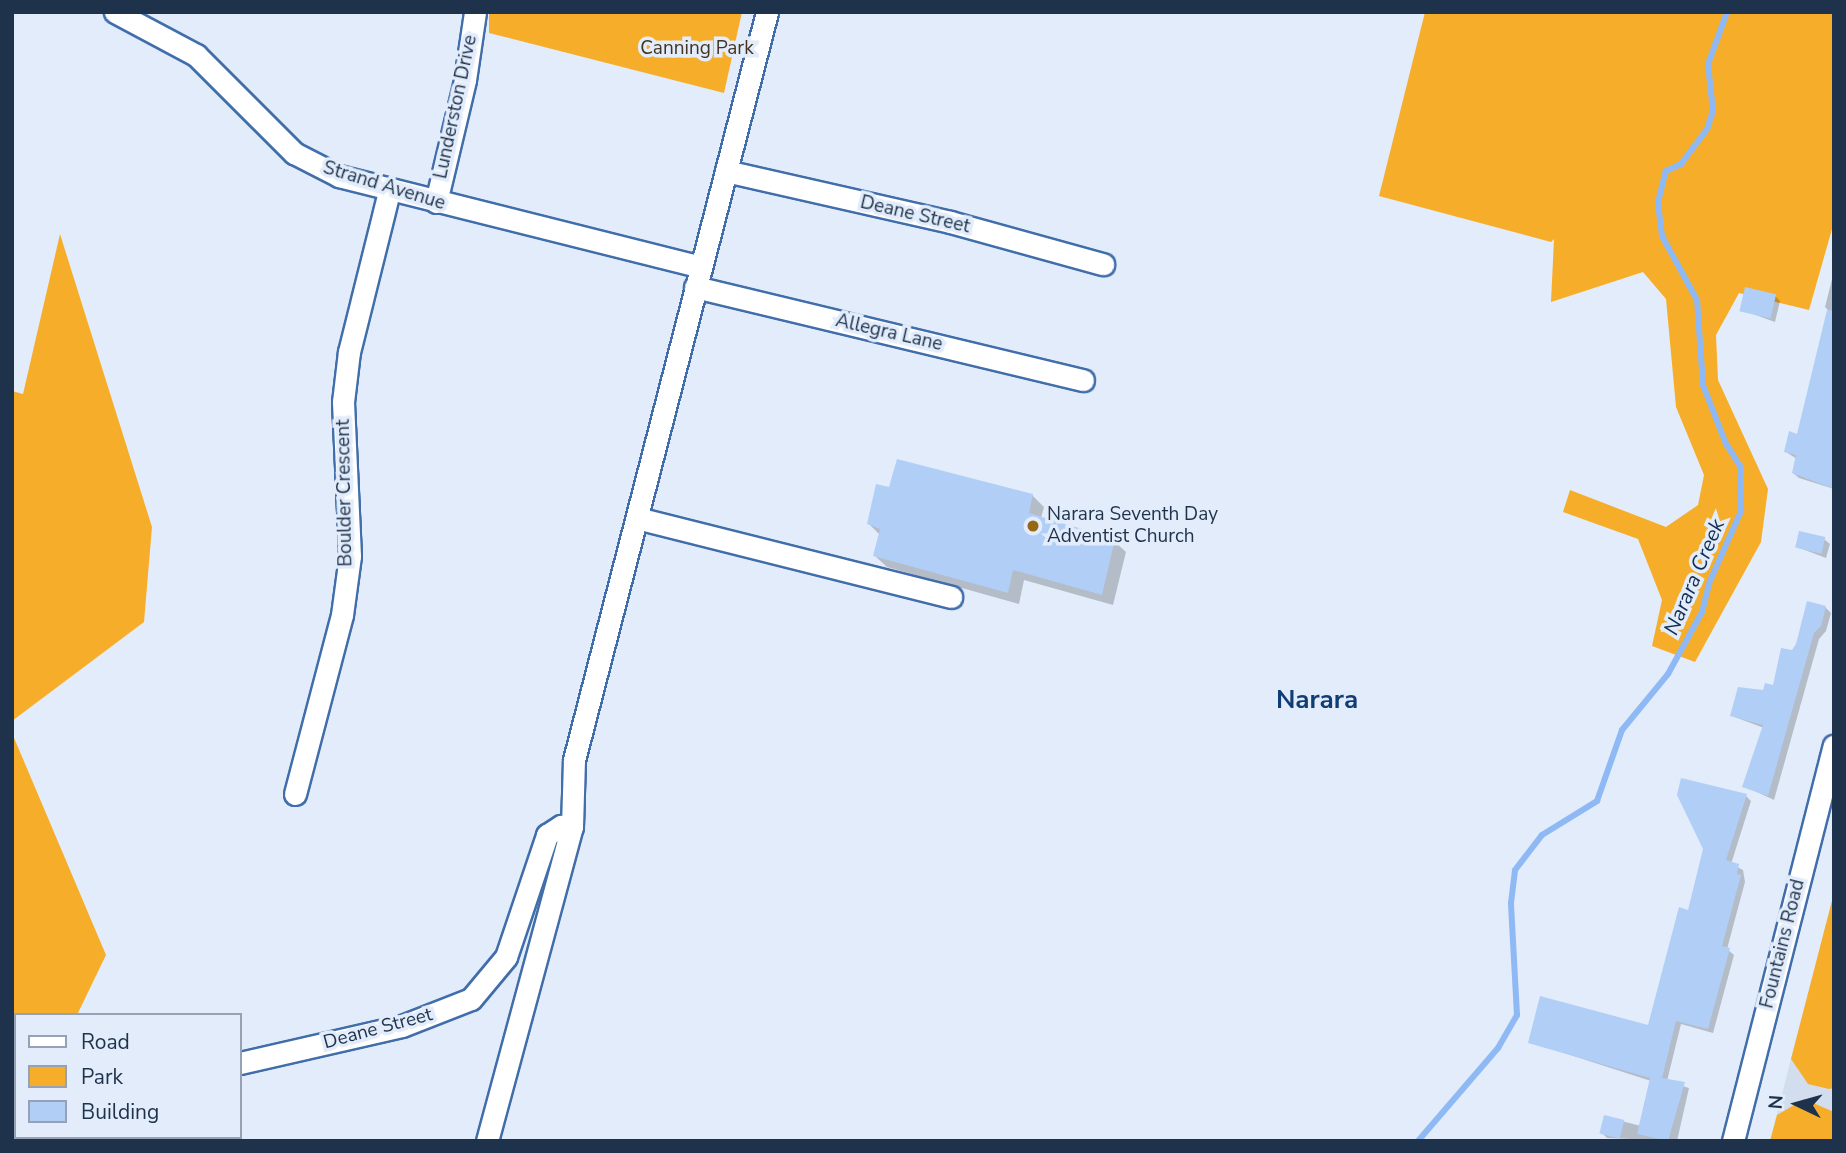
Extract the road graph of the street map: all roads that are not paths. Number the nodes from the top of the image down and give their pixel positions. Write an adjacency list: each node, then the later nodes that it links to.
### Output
1 (114, 12): 5 (street, Strand Avenue)
2 (475, 12): 6 (street, Lunderston Drive)
3 (767, 12): 4 (street)
4 (726, 171): 7 (street, Deane Street); 8 (street)
5 (389, 191): 6 (street, Strand Avenue); 13 (street, Boulder Crescent)
6 (436, 202): 8 (street, Strand Avenue)
7 (1103, 264)
8 (697, 277): 9 (street, Allegra Lane); 10 (street)
9 (1083, 380)
10 (637, 518): 11 (street); 14 (street)
11 (951, 597)
12 (1834, 746): 17 (street, Fountains Road)
13 (295, 794)
14 (572, 827): 15 (street, Deane Street); 16 (street)
15 (242, 1063)
16 (487, 1141)
17 (1733, 1141)

